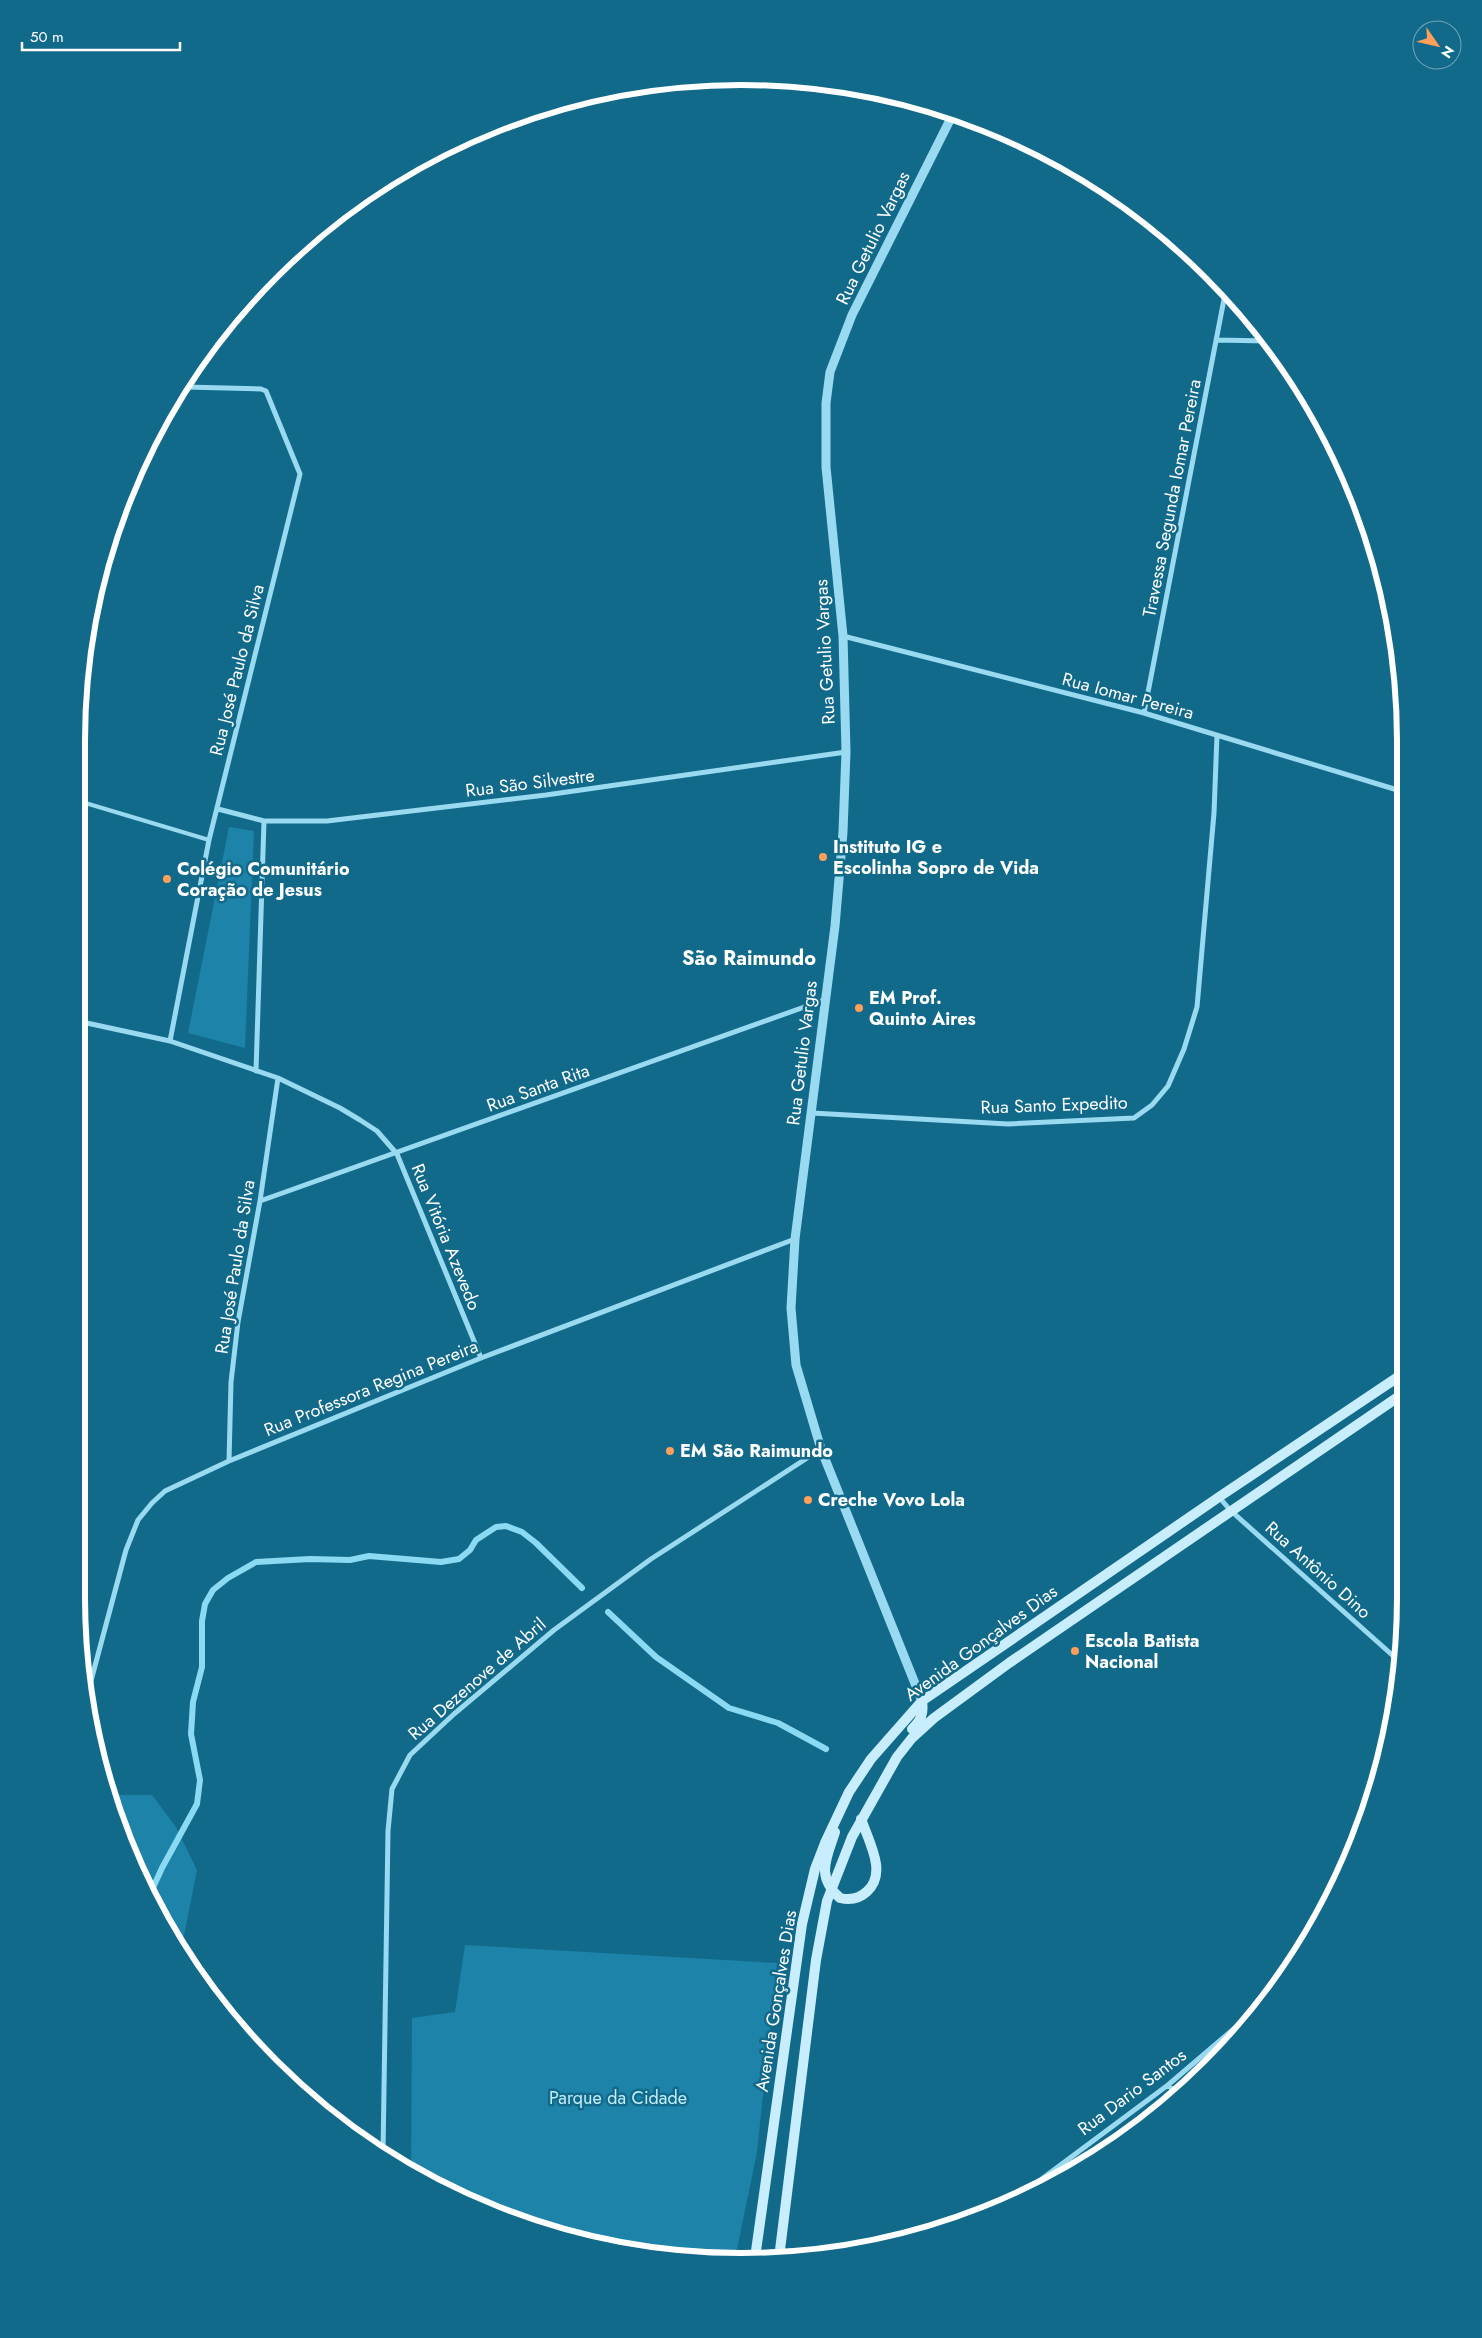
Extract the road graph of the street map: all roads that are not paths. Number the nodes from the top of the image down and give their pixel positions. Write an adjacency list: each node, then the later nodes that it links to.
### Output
1 (950, 119): 6 (street, Rua Getulio Vargas)
2 (1224, 298): 3 (street, Travessa Segunda Iomar Pereira)
3 (1216, 340): 4 (street); 7 (street, Travessa Segunda Iomar Pereira)
4 (1260, 341)
5 (190, 387): 12 (street, Rua José Paulo da Silva)
6 (843, 636): 7 (street, Rua Iomar Pereira); 9 (street, Rua Getulio Vargas)
7 (1144, 713): 8 (street, Rua Iomar Pereira)
8 (1217, 735): 10 (street, Rua Iomar Pereira); 20 (street, Rua Santo Expedito)
9 (846, 752): 13 (street, Rua São Silvestre); 15 (street, Rua Getulio Vargas)
10 (1397, 790)
11 (85, 803): 14 (lane)
12 (218, 809): 13 (street, Rua São Silvestre); 14 (street, Rua José Paulo da Silva)
13 (264, 821): 18 (street)
14 (209, 840): 17 (street, Rua José Paulo da Silva)
15 (824, 1000): 20 (street, Rua Getulio Vargas); 21 (street, Rua Santa Rita)
16 (85, 1023): 17 (street, Rua Vitória Azevedo)
17 (170, 1041): 18 (street, Rua Vitória Azevedo)
18 (256, 1071): 19 (street, Rua Vitória Azevedo)
19 (278, 1078): 21 (street, Rua Vitória Azevedo); 22 (street, Rua José Paulo da Silva)
20 (812, 1113): 23 (street, Rua Getulio Vargas)
21 (397, 1154): 22 (street, Rua Santa Rita); 24 (street, Rua Vitória Azevedo)
22 (260, 1201): 28 (street, Rua José Paulo da Silva)
23 (795, 1239): 24 (street, Rua Professora Regina Pereira); 27 (street, Rua Getulio Vargas)
24 (481, 1358): 28 (street, Rua Professora Regina Pereira)
25 (1397, 1378): 29 (main road, Avenida Gonçalves Dias)
26 (1397, 1398): 30 (main road, Avenida Gonçalves Dias)
27 (821, 1449): 33 (street, Rua Getulio Vargas); 41 (street, Rua Dezenove de Abril)
28 (229, 1461): 32 (street, Rua Professora Regina Pereira)
29 (1219, 1497): 30 (street, Rua Antônio Dino); 33 (main road, Avenida Gonçalves Dias)
30 (1230, 1510): 31 (street, Rua Antônio Dino); 34 (main road, Avenida Gonçalves Dias)
31 (1394, 1657)
32 (91, 1681)
33 (922, 1701): 34 (main road); 35 (main road, Avenida Gonçalves Dias)
34 (884, 1780): 36 (main road, Avenida Gonçalves Dias)
35 (842, 1804): 37 (main road); 44 (main road, Avenida Gonçalves Dias)
36 (861, 1819): 37 (main road, Avenida Gonçalves Dias); 37 (main road)
37 (832, 1889): 43 (main road, Avenida Gonçalves Dias)
38 (1237, 2026): 39 (street, Rua Dario Santos)
39 (1168, 2085): 40 (street); 42 (street, Rua Dario Santos)
40 (1174, 2090)
41 (383, 2146)
42 (1040, 2180)
43 (779, 2252)
44 (756, 2253)

